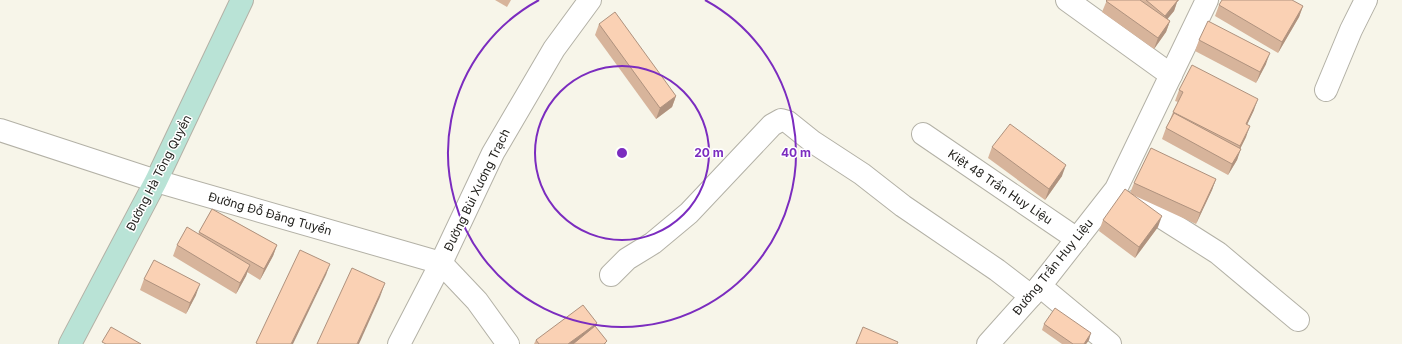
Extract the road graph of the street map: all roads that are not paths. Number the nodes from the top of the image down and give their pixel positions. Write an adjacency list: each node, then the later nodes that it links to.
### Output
1 (242, 0): 10 (street, Đường Hà Tông Quyền)
2 (590, 0): 13 (street, Đường Bùi Xương Trạch)
3 (1066, 0): 6 (street)
4 (1207, 0): 6 (street, Đường Trần Huy Liệu)
5 (1366, 0): 7 (street)
6 (1170, 75): 11 (street, Đường Trần Huy Liệu)
7 (1326, 90)
8 (0, 130): 10 (street, Đường Đỗ Đăng Tuyển)
9 (923, 134): 12 (street, Kiệt 48 Trần Huy Liệu)
10 (156, 181): 13 (street, Đường Đỗ Đăng Tuyển); 17 (street, Đường Hà Tông Quyền)
11 (1116, 189): 12 (street, Đường Trần Huy Liệu); 16 (street)
12 (1077, 239): 15 (street, Đường Trần Huy Liệu)
13 (441, 263): 18 (street, Đường Bùi Xương Trạch); 19 (street)
14 (611, 275): 15 (street)
15 (1035, 291): 20 (street, Đường Trần Huy Liệu); 21 (street)
16 (1298, 320)
17 (70, 344)
18 (399, 344)
19 (508, 344)
20 (988, 344)
21 (1110, 344)

